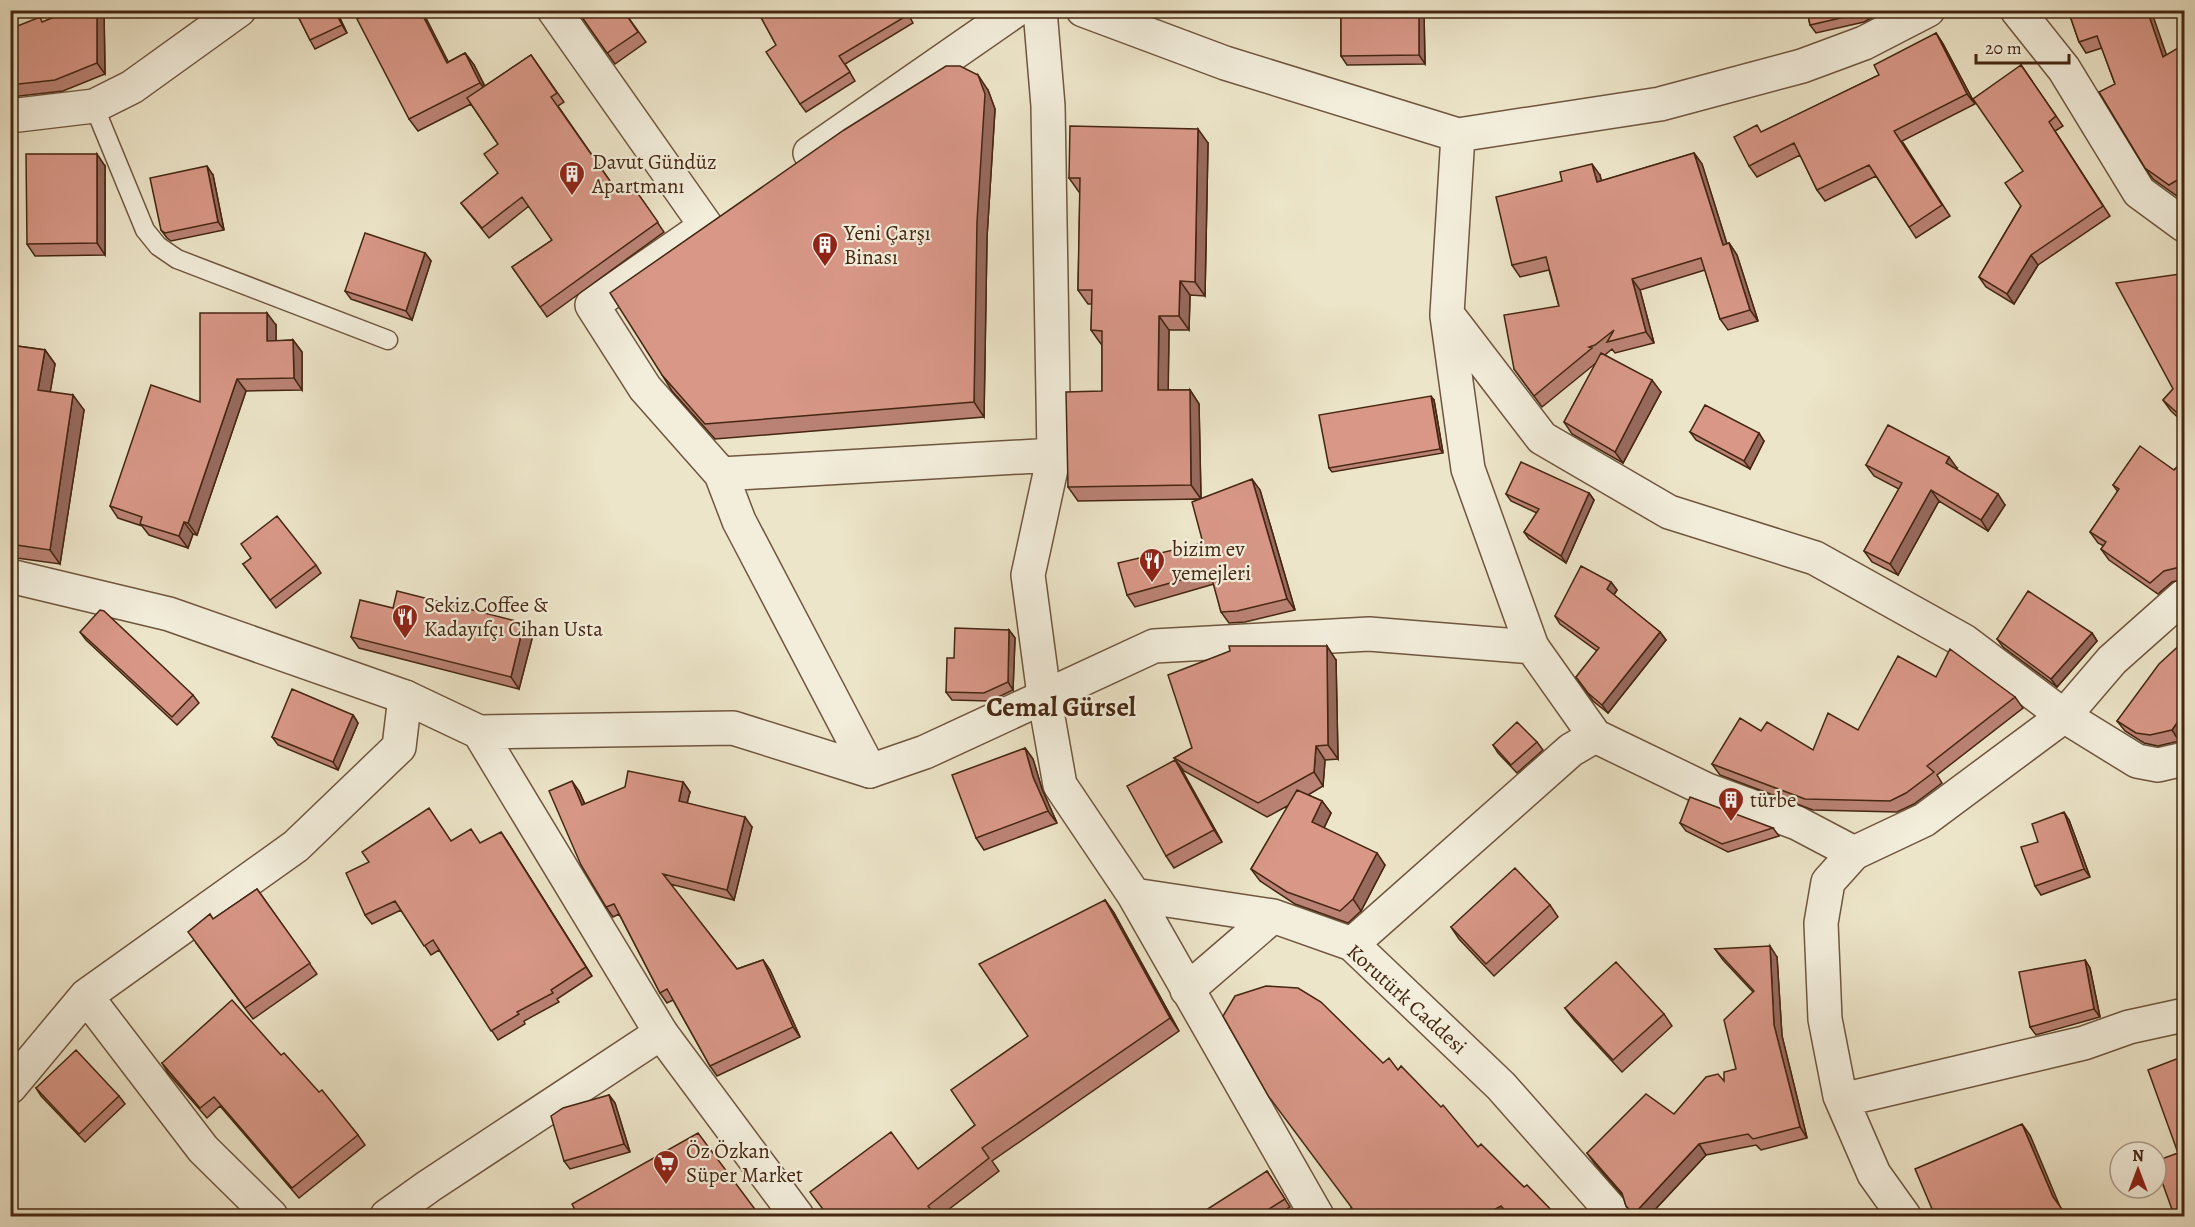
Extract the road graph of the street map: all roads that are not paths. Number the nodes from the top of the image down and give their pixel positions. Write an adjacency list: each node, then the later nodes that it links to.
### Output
1 (239, 10): 8 (street)
2 (554, 10): 14 (street)
3 (1016, 10): 11 (street)
4 (1040, 10): 17 (street)
5 (1083, 10): 10 (street)
6 (1928, 10): 10 (street)
7 (2017, 10): 13 (street)
8 (94, 106): 9 (street); 16 (lane)
9 (10, 116)
10 (1458, 135): 15 (street)
11 (783, 172)
12 (735, 206): 14 (street)
13 (2184, 225)
14 (706, 226): 18 (street)
15 (1447, 314): 21 (street); 24 (street)
16 (388, 340)
17 (1054, 455): 18 (street); 22 (street)
18 (720, 474): 28 (street)
19 (10, 576): 23 (street)
20 (2184, 596): 24 (street)
21 (1532, 647): 22 (street); 26 (street)
22 (1044, 695): 28 (street); 30 (street)
23 (405, 698): 25 (street); 34 (street)
24 (2064, 716): 27 (street); 29 (street)
25 (479, 732): 28 (street); 36 (street)
26 (1595, 736): 29 (street); 32 (street)
27 (2184, 759)
28 (870, 771)
29 (1854, 853): 38 (street)
30 (1134, 895): 31 (street, Korutürk Caddesi); 33 (street)
31 (1273, 916): 32 (street, Korutürk Caddesi); 33 (street)
32 (1352, 944): 43 (street, Korutürk Caddesi)
33 (1187, 990): 42 (street)
34 (86, 996): 37 (street); 39 (street)
35 (2184, 1015): 38 (street)
36 (661, 1033): 40 (street); 41 (street)
37 (10, 1087)
38 (1842, 1100): 44 (street)
39 (271, 1216)
40 (387, 1216)
41 (797, 1216)
42 (1317, 1216)
43 (1616, 1216)
44 (1904, 1216)

